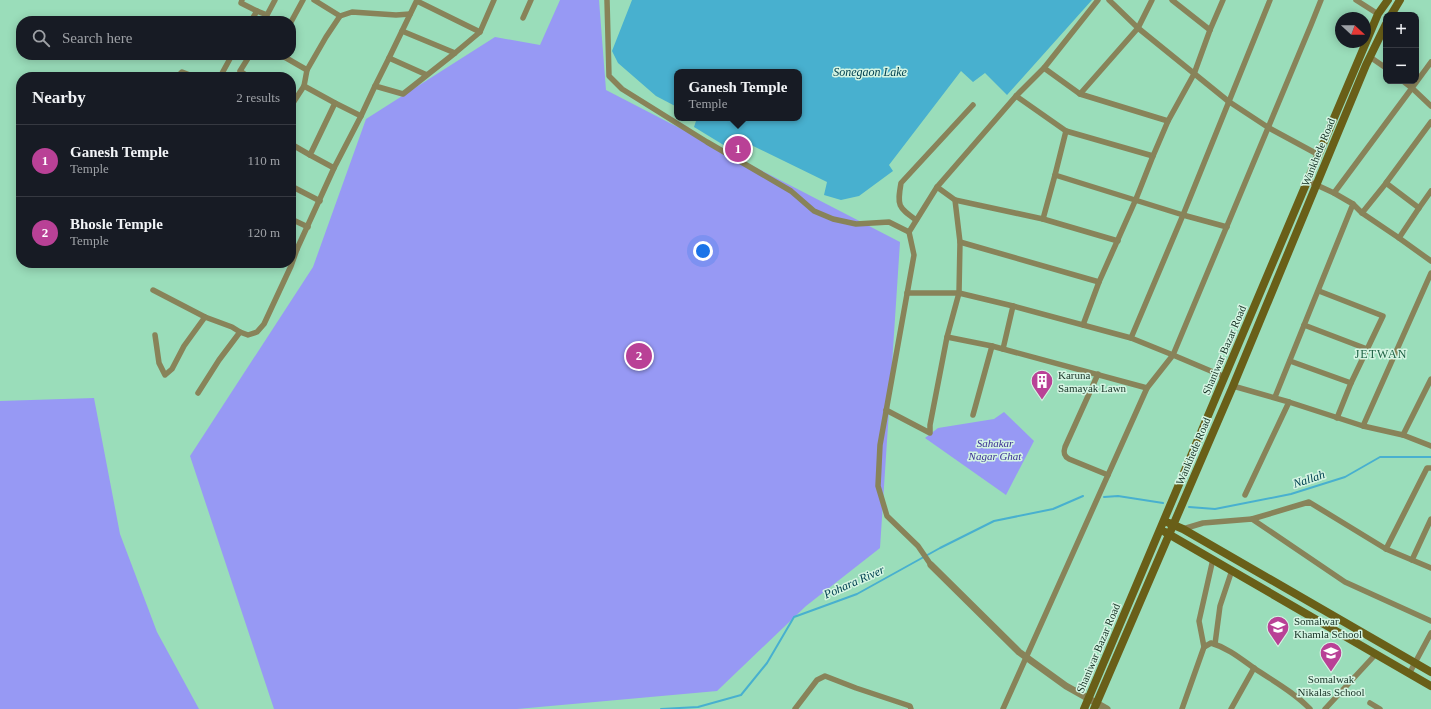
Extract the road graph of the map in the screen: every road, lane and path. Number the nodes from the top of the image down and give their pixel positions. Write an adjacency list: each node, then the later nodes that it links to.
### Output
1 (242, 0): 19 (street)
2 (275, 0): 19 (street)
3 (303, 0): 24 (street)
4 (314, 0): 25 (street)
5 (417, 0): 21 (street); 31 (street)
6 (494, 0): 31 (street)
7 (531, 0): 26 (street)
8 (607, 0): 87 (street)
9 (1098, 0): 40 (street)
10 (1109, 0): 27 (street)
11 (1152, 0): 27 (street)
12 (1172, 0): 28 (street)
13 (1223, 0): 28 (street)
14 (1270, 0): 53 (street)
15 (1321, 0): 60 (street)
16 (1356, 0): 22 (street)
17 (1388, 0): 22 (main road, Shaniwar Bazar Road)
18 (1400, 0): 20 (main road)
19 (257, 11): 23 (street)
20 (1393, 12)
21 (410, 14): 25 (street); 30 (street)
22 (1378, 14): 64 (main road, Shaniwar Bazar Road)
23 (254, 16)
24 (294, 16)
25 (340, 16): 41 (street)
26 (523, 18)
27 (1138, 28): 44 (street); 50 (street)
28 (1210, 30): 44 (street)
29 (1383, 30): 33 (main road, Wankhede Road)
30 (402, 31): 32 (street); 34 (street)
31 (480, 32): 32 (street)
32 (455, 53): 45 (street)
33 (1370, 57): 39 (street); 70 (main road, Wankhede Road)
34 (389, 58): 45 (street); 48 (street)
35 (229, 60): 42 (street)
36 (247, 60): 43 (street)
37 (290, 60): 41 (street)
38 (1431, 62): 49 (street)
39 (1383, 66)
40 (1044, 68): 50 (street); 51 (street)
41 (307, 70): 47 (street)
42 (223, 72)
43 (242, 72)
44 (1194, 74): 53 (street); 58 (street)
45 (427, 76): 48 (street)
46 (1407, 84): 49 (street)
47 (304, 86): 52 (street); 54 (street)
48 (375, 86): 57 (street)
49 (1412, 88): 56 (street); 74 (street)
50 (1080, 94): 58 (street)
51 (1016, 96): 61 (street); 71 (street)
52 (296, 98)
53 (1228, 101): 60 (street); 81 (street)
54 (334, 103): 57 (street); 63 (street)
55 (973, 105): 83 (street)
56 (1431, 106)
57 (361, 116): 66 (street)
58 (1168, 121): 65 (street)
59 (1431, 122): 69 (street)
60 (1269, 128): 64 (street); 86 (street)
61 (1066, 131): 65 (street); 67 (street)
62 (296, 147): 63 (street)
63 (310, 155): 66 (street)
64 (1319, 155): 68 (main road, Shaniwar Bazar Road)
65 (1153, 156): 75 (street)
66 (334, 168): 77 (street)
67 (1056, 175): 75 (street); 82 (street)
68 (1308, 181): 70 (street); 114 (main road, Shaniwar Bazar Road)
69 (1387, 182): 79 (street); 80 (street)
70 (1317, 185): 74 (street); 117 (main road, Wankhede Road)
71 (937, 187): 76 (street); 83 (street)
72 (296, 189): 77 (street)
73 (1431, 191): 79 (street)
74 (1334, 193): 78 (street)
75 (1136, 199): 81 (street); 89 (street)
76 (955, 200): 82 (street); 90 (street)
77 (320, 201): 85 (street)
78 (1353, 204): 80 (street); 97 (street)
79 (1419, 208): 88 (street)
80 (1362, 214): 88 (street)
81 (1183, 215): 86 (street); 107 (street)
82 (1043, 219): 89 (street)
83 (916, 220): 87 (street)
84 (296, 221): 85 (street)
85 (308, 227): 91 (street)
86 (1227, 227): 111 (street)
87 (909, 232): 98 (street)
88 (1400, 238): 92 (street)
89 (1118, 241): 95 (street)
90 (960, 242): 95 (street); 99 (street)
91 (296, 246)
92 (1430, 258)
93 (290, 268): 104 (street)
94 (1431, 273): 125 (street)
95 (1099, 282): 102 (street)
96 (153, 290): 101 (street)
97 (1319, 291): 103 (street); 110 (street)
98 (907, 293): 99 (street); 122 (street)
99 (959, 293): 100 (street); 106 (street)
100 (1013, 306): 102 (street); 109 (street)
101 (205, 317): 104 (street); 105 (street)
102 (1083, 325): 107 (street)
103 (1304, 325): 110 (street); 112 (street)
104 (240, 332): 119 (street)
105 (155, 335)
106 (947, 336): 108 (street); 122 (street)
107 (1131, 338): 111 (street)
108 (992, 346): 109 (street); 123 (street)
109 (1002, 349): 113 (street)
110 (1367, 349): 116 (street)
111 (1174, 355): 114 (street); 118 (street)
112 (1290, 361): 116 (street); 120 (street)
113 (1098, 374): 118 (street); 130 (street)
114 (1225, 377): 134 (main road, Shaniwar Bazar Road)
115 (1431, 379): 126 (street)
116 (1351, 383): 124 (street)
117 (1233, 386): 120 (street); 135 (main road, Wankhede Road)
118 (1147, 388): 130 (street)
119 (198, 393)
120 (1275, 397): 121 (street)
121 (1289, 402): 124 (street); 131 (street)
122 (886, 410): 142 (street)
123 (973, 415)
124 (1337, 418): 125 (street)
125 (1364, 426): 126 (street)
126 (1403, 435): 127 (street)
127 (1431, 446)
128 (1431, 462): 129 (street)
129 (1429, 468): 139 (street)
130 (1108, 475): 150 (street)
131 (1245, 495)
132 (1252, 519): 136 (street); 139 (street); 145 (street)
133 (1431, 519): 141 (street)
134 (1164, 520): 135 (main road); 137 (main road, Shaniwar Bazar Road)
135 (1173, 525): 136 (main road); 138 (main road, Wankhede Road)
136 (1183, 529): 151 (main road)
137 (1160, 530): 138 (main road); 156 (main road, Shaniwar Bazar Road)
138 (1169, 534): 140 (main road); 158 (main road, Wankhede Road)
139 (1386, 549): 141 (street)
140 (1213, 559): 144 (main road); 148 (street)
141 (1412, 560): 143 (street)
142 (932, 566): 150 (street)
143 (1431, 568)
144 (1232, 570): 147 (street); 149 (main road)
145 (1431, 621)
146 (1431, 633): 151 (street)
147 (1215, 644): 148 (street); 152 (street)
148 (1204, 647): 164 (street)
149 (1375, 654): 154 (main road); 167 (street)
150 (1026, 657): 156 (street); 161 (street)
151 (1415, 663): 153 (main road); 154 (street)
152 (1254, 668): 165 (street); 166 (street)
153 (1431, 672)
154 (1409, 674): 155 (main road)
155 (1431, 686)
156 (1088, 698): 158 (street); 162 (main road, Shaniwar Bazar Road)
157 (1370, 703): 168 (street)
158 (1095, 706): 163 (street)
159 (795, 709): 160 (street)
160 (911, 709)
161 (1003, 709)
162 (1084, 709)
163 (1107, 709)
164 (1182, 709)
165 (1231, 709)
166 (1310, 709)
167 (1325, 709)
168 (1380, 709)

